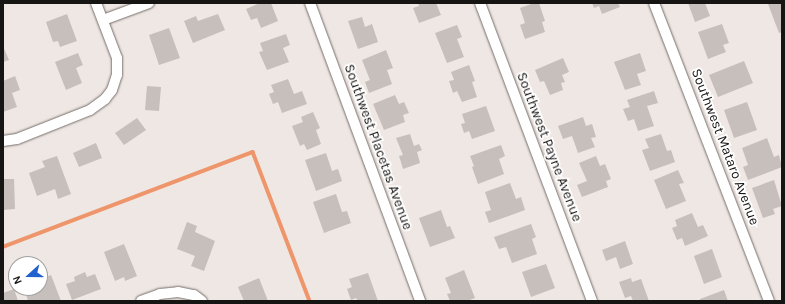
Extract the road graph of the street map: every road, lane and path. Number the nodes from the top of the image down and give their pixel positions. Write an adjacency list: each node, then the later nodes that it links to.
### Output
1 (96, 3): 6 (street)
2 (149, 3): 6 (street)
3 (310, 3): 10 (street, Southwest Placetas Avenue)
4 (480, 3): 11 (street, Southwest Payne Avenue)
5 (654, 3): 12 (street, Southwest Mataro Avenue)
6 (103, 20): 7 (street)
7 (3, 141)
8 (141, 301): 9 (street)
9 (202, 301)
10 (420, 301)
11 (592, 301)
12 (769, 301)

